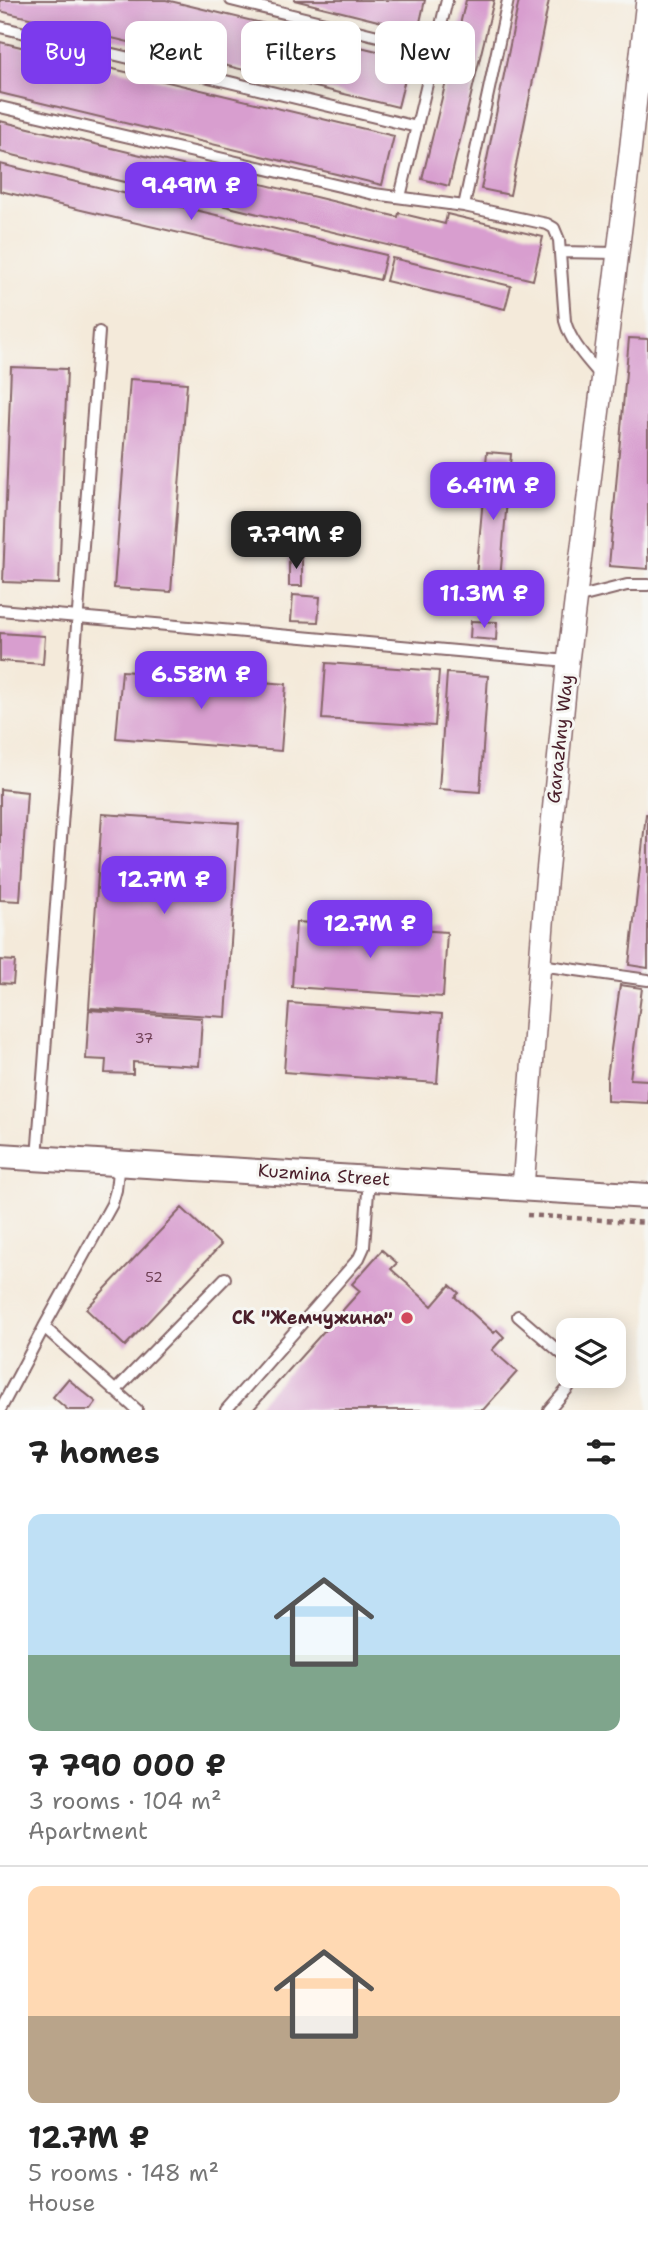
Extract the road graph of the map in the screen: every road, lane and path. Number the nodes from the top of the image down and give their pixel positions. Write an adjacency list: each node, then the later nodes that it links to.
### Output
1 (231, 0): 7 (lane)
2 (447, 0): 5 (lane)
3 (508, 0): 12 (lane)
4 (647, 0): 14 (street, Garazhny Way)
5 (442, 21)
6 (0, 27): 10 (lane)
7 (375, 35)
8 (427, 84): 10 (lane)
9 (0, 107): 11 (lane)
10 (417, 127): 11 (lane)
11 (400, 197): 12 (lane)
12 (464, 205): 13 (lane)
13 (560, 252): 14 (lane); 16 (lane)
14 (617, 253): 16 (street, Garazhny Way)
15 (99, 332): 20 (lane)
16 (601, 377): 18 (street, Garazhny Way)
17 (648, 585): 18 (lane)
18 (575, 598): 21 (street, Garazhny Way)
19 (0, 610): 20 (lane)
20 (78, 617): 21 (lane); 25 (lane)
21 (568, 661): 22 (street, Garazhny Way)
22 (540, 965): 23 (lane); 28 (street, Garazhny Way)
23 (648, 980)
24 (0, 1156): 25 (street, Kuzmina Street)
25 (37, 1158): 26 (street, Kuzmina Street)
26 (119, 1162): 27 (street, Kuzmina Street); 32 (lane)
27 (369, 1178): 28 (street, Kuzmina Street); 38 (lane)
28 (523, 1188): 29 (street, Kuzmina Street)
29 (648, 1196)
30 (225, 1278): 35 (lane)
31 (518, 1316): 33 (lane)
32 (44, 1327): 35 (lane); 36 (lane)
33 (556, 1349)
34 (568, 1388): 39 (lane)
35 (115, 1391): 37 (lane)
36 (0, 1410)
37 (137, 1410)
38 (226, 1410)
39 (549, 1410)

